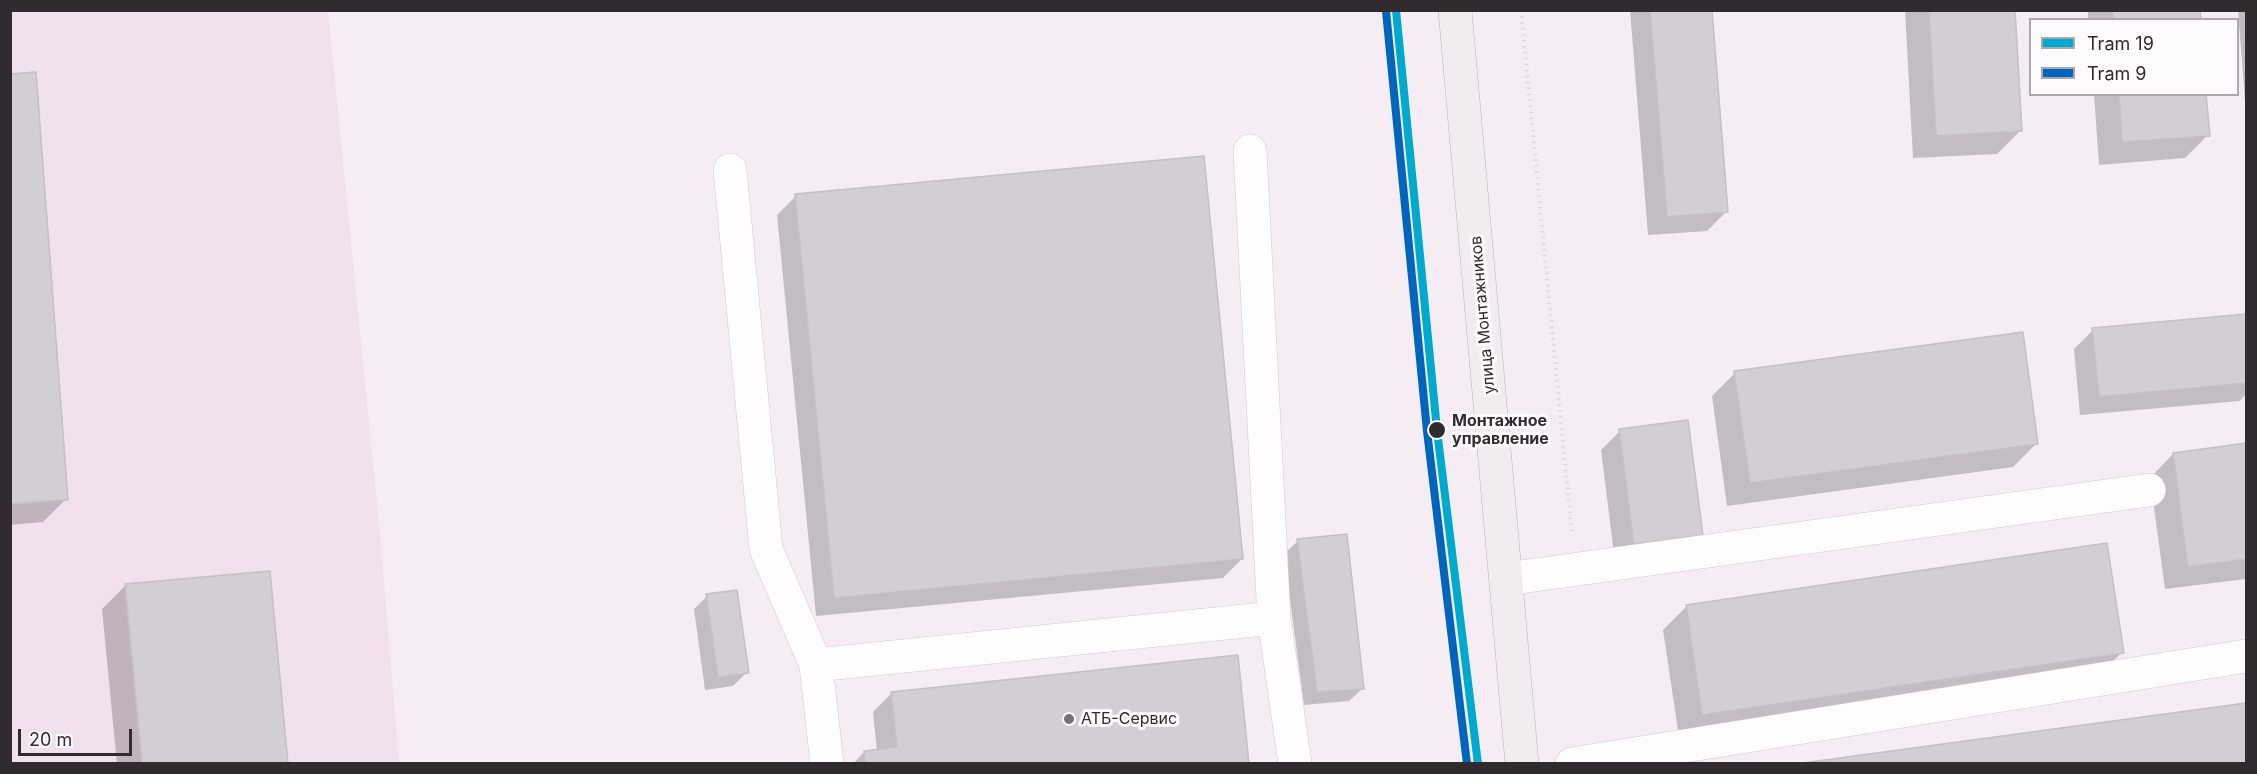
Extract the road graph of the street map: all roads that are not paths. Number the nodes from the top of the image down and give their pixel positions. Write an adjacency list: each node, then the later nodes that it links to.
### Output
1 (1455, 10): 5 (main road, улица Монтажников)
2 (1250, 152): 6 (lane)
3 (730, 170): 8 (lane)
4 (2149, 490): 5 (lane)
5 (1506, 579): 11 (main road, улица Монтажников)
6 (1274, 618): 8 (lane); 10 (lane)
7 (2247, 656): 12 (lane)
8 (816, 665): 9 (lane)
9 (827, 764)
10 (1295, 764)
11 (1522, 764)
12 (1572, 764)

